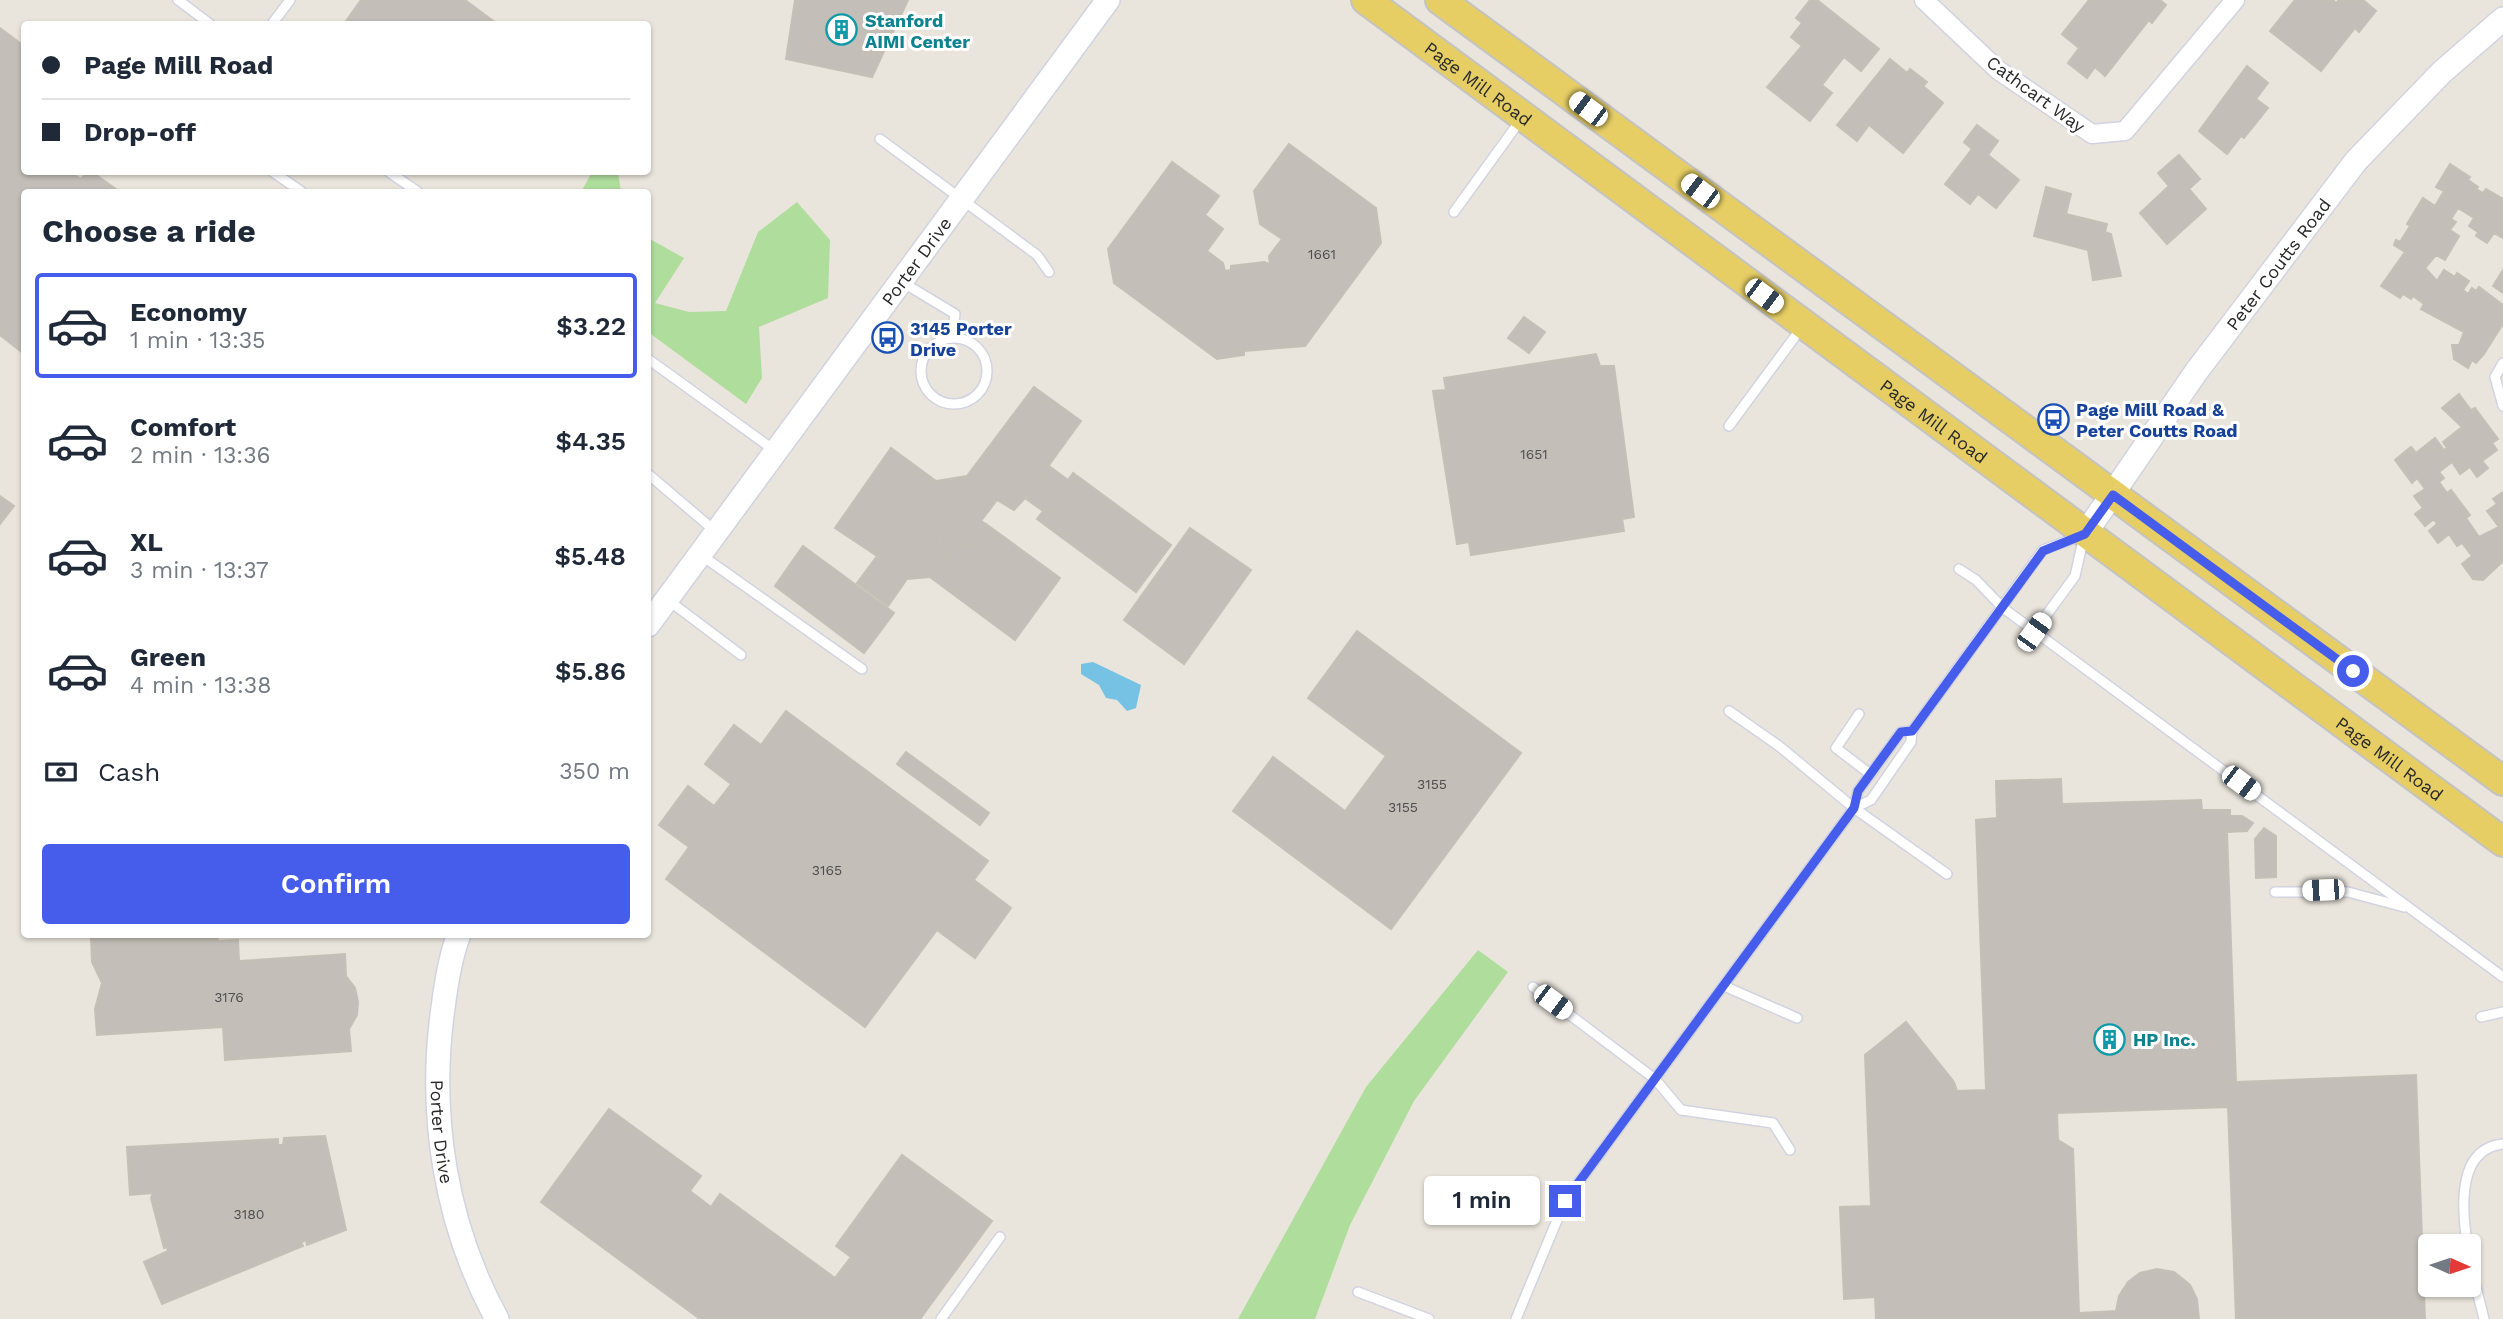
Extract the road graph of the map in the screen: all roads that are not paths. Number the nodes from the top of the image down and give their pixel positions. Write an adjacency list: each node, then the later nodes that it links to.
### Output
1 (178, 0): 9 (lane)
2 (290, 0): 10 (lane)
3 (1108, 0): 17 (street, Porter Drive)
4 (1366, 0): 11 (main road, Page Mill Road)
5 (1440, 0): 29 (main road)
6 (1924, 0): 7 (street, Cathcart Way)
7 (2235, 0)
8 (2503, 19): 29 (street, Peter Coutts Road)
9 (206, 21)
10 (274, 21)
11 (1523, 116): 18 (lane); 21 (main road, Page Mill Road)
12 (880, 139): 17 (lane)
13 (277, 175): 15 (lane)
14 (393, 175): 16 (lane)
15 (298, 189)
16 (414, 189)
17 (962, 199): 19 (lane); 20 (street, Porter Drive)
18 (1454, 212)
19 (1049, 272)
20 (901, 281): 22 (lane); 27 (street, Porter Drive)
21 (1803, 326): 26 (lane); 31 (main road, Page Mill Road)
22 (951, 338): 22 (lane)
23 (651, 361): 27 (lane)
24 (2503, 363): 25 (lane)
25 (2503, 406)
26 (1730, 426)
27 (775, 451): 30 (street, Porter Drive)
28 (651, 477): 30 (lane)
29 (2113, 495): 31 (street, Peter Coutts Road); 44 (main road)
30 (716, 532): 32 (street, Porter Drive)
31 (2085, 534): 35 (lane); 37 (lane); 46 (main road, Page Mill Road)
32 (700, 554): 34 (street, Porter Drive); 39 (lane)
33 (1959, 569): 35 (lane)
34 (667, 599): 36 (street, Porter Drive); 38 (lane)
35 (2003, 608): 37 (lane); 42 (lane)
36 (651, 621)
37 (2034, 632): 49 (lane)
38 (741, 654)
39 (862, 669)
40 (1729, 711): 45 (lane)
41 (1859, 714): 43 (lane)
42 (1912, 731): 43 (lane); 45 (lane)
43 (1870, 774): 45 (lane)
44 (2503, 782)
45 (1854, 808): 47 (lane); 52 (lane)
46 (2503, 842)
47 (1947, 874)
48 (2275, 892): 49 (lane)
49 (2417, 914): 51 (lane)
50 (458, 938): 62 (street, Porter Drive)
51 (2503, 977)
52 (1724, 986): 56 (lane); 57 (lane)
53 (1533, 987): 57 (lane)
54 (2503, 1012): 55 (lane)
55 (2482, 1017)
56 (1797, 1018)
57 (1655, 1079): 59 (lane); 65 (lane)
58 (2503, 1144): 66 (lane)
59 (1790, 1150)
60 (1000, 1237): 63 (lane)
61 (1358, 1292): 64 (lane)
62 (497, 1319)
63 (941, 1319)
64 (1429, 1319)
65 (1516, 1319)
66 (2484, 1319)

